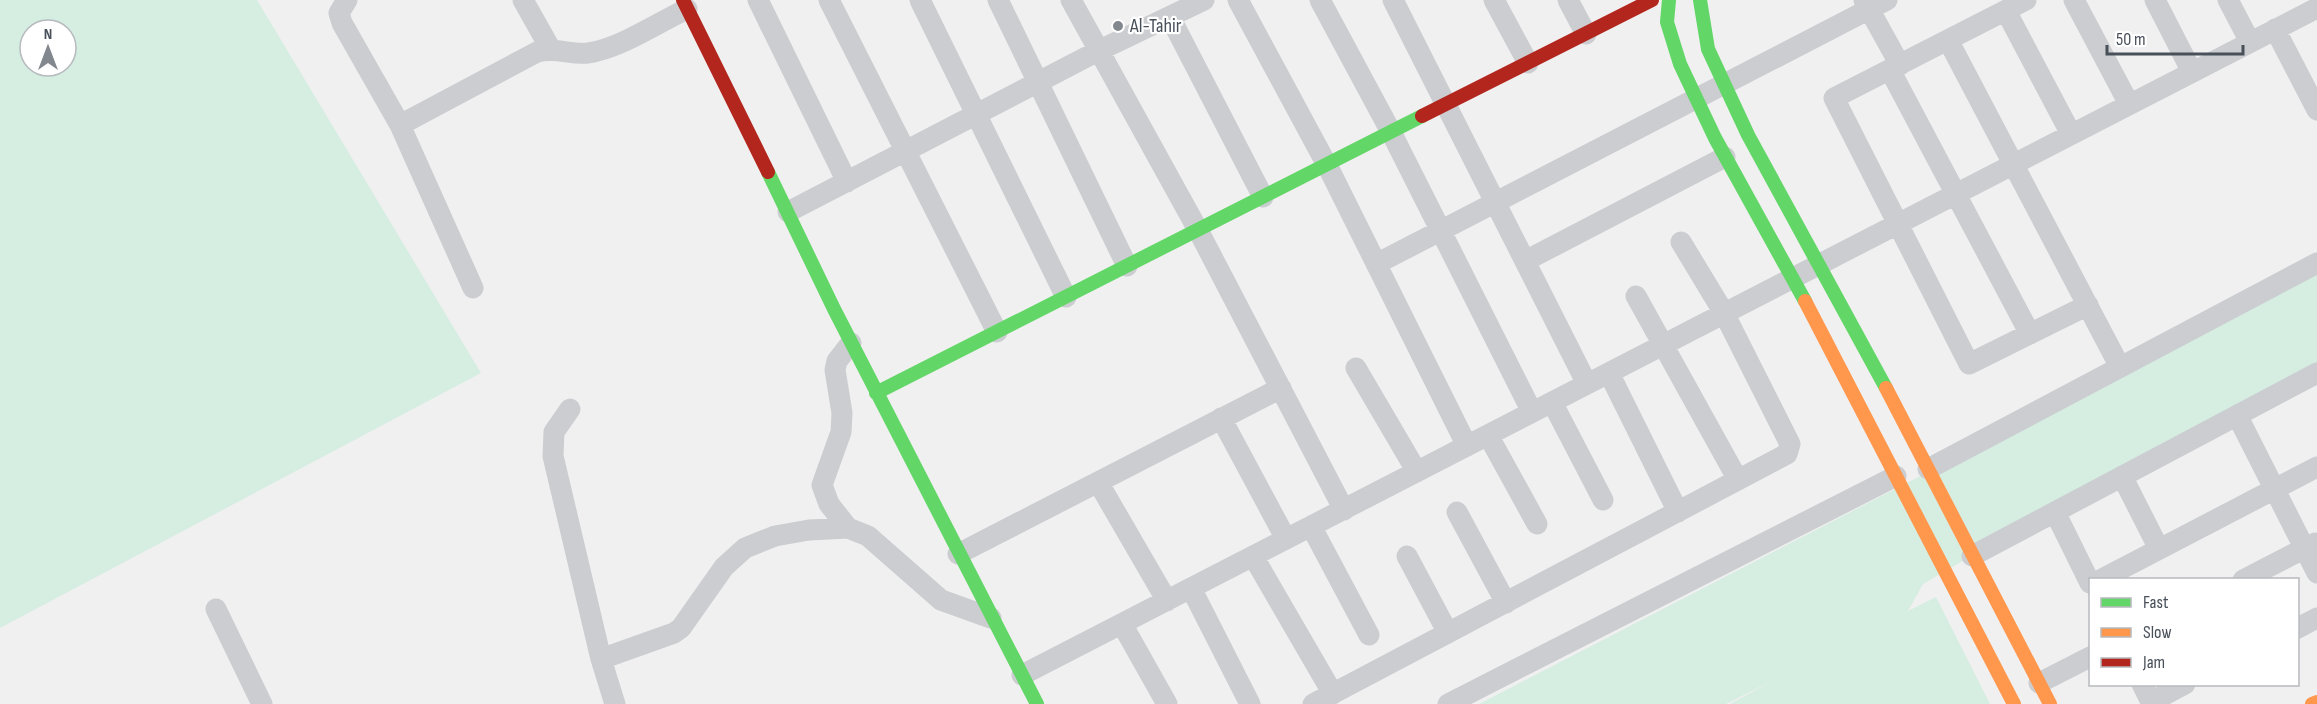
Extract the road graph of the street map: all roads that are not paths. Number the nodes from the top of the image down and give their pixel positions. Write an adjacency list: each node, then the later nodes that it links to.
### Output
1 (347, 0): 42 (street)
2 (523, 0): 30 (street)
3 (758, 0): 49 (street)
4 (829, 0): 45 (street)
5 (920, 0): 41 (street)
6 (998, 0): 35 (street)
7 (1071, 0): 31 (street)
8 (1204, 0): 25 (street)
9 (1238, 0): 48 (street)
10 (1320, 0): 43 (street)
11 (1394, 0): 38 (street)
12 (1494, 0): 32 (street)
13 (1568, 0): 27 (street)
14 (1652, 0): 27 (street)
15 (1669, 0): 37 (street)
16 (1700, 0): 36 (street)
17 (2026, 0): 24 (street)
18 (2074, 0): 39 (street)
19 (2155, 0): 34 (street)
20 (2228, 0): 29 (street)
21 (1874, 3): 33 (street); 36 (street)
22 (685, 4): 30 (street); 53 (street)
23 (2310, 6): 26 (street)
24 (2006, 11): 28 (street); 44 (street)
25 (1170, 17): 31 (street); 51 (street)
26 (2275, 29): 29 (street); 40 (street)
27 (1586, 34): 32 (street)
28 (1948, 40): 33 (street); 47 (street)
29 (2250, 42): 34 (street)
30 (550, 48): 42 (street)
31 (1098, 51): 35 (street); 55 (street)
32 (1528, 63): 38 (street)
33 (1895, 67): 50 (street); 54 (street)
34 (2192, 72): 39 (street)
35 (1038, 82): 41 (street); 62 (street)
36 (1725, 86): 37 (street); 61 (street)
37 (1697, 100): 46 (street); 52 (street)
38 (1447, 104): 43 (street); 52 (street)
39 (2129, 104): 44 (street)
40 (2317, 110)
41 (976, 115): 45 (street); 65 (street)
42 (400, 125): 64 (street)
43 (1391, 132): 48 (street); 56 (street)
44 (2071, 134): 47 (street)
45 (906, 152): 49 (street); 69 (street)
46 (1725, 157): 58 (street); 63 (street)
47 (2014, 164): 50 (street); 67 (street)
48 (1327, 165): 51 (street); 60 (street)
49 (847, 182): 53 (street)
50 (1956, 194): 54 (street); 70 (street)
51 (1263, 197): 55 (street)
52 (1496, 202): 56 (street); 58 (street)
53 (788, 212): 71 (street)
54 (1898, 223): 61 (street); 70 (street)
55 (1198, 230): 62 (street); 78 (street)
56 (1441, 231): 60 (street); 82 (street)
57 (1680, 242): 68 (street)
58 (1525, 261): 77 (street)
59 (2317, 263): 73 (street)
60 (1376, 264): 86 (street)
61 (1818, 265): 63 (street); 88 (street)
62 (1127, 266): 65 (street)
63 (1792, 278): 68 (street); 90 (street)
64 (473, 288)
65 (1066, 297): 69 (street)
66 (1636, 297): 72 (street)
67 (2088, 305): 70 (street); 73 (street)
68 (1724, 313): 72 (street); 92 (street)
69 (997, 332): 79 (street)
70 (2030, 334)
71 (851, 343): 79 (street); 102 (street)
72 (1662, 345): 75 (street); 92 (street)
73 (2120, 367): 88 (street)
74 (1356, 368): 89 (street)
75 (1609, 373): 77 (street); 98 (street)
76 (2317, 373): 83 (street)
77 (1587, 384): 80 (street)
78 (1281, 388): 84 (street); 96 (street)
79 (876, 393): 106 (street)
80 (1552, 402): 82 (street); 95 (street)
81 (570, 409): 125 (street)
82 (1532, 412): 85 (street)
83 (2237, 415): 91 (street); 94 (street)
84 (1221, 418): 93 (street); 103 (street)
85 (1488, 435): 86 (street); 100 (street)
86 (1467, 446): 89 (street)
87 (2317, 467): 94 (street)
88 (1928, 469): 109 (street)
89 (1417, 472): 96 (street)
90 (1896, 476): 138 (street); 139 (street)
91 (2122, 476): 99 (street); 105 (street)
92 (1738, 480): 98 (street)
93 (1098, 482): 106 (street); 115 (street)
94 (2275, 489): 104 (street); 105 (street)
95 (1603, 500)
96 (1344, 510): 101 (street)
97 (1457, 512): 116 (street)
98 (1678, 512): 116 (street)
99 (2055, 512): 109 (street); 113 (street)
100 (1538, 524)
101 (1311, 526): 103 (street); 123 (street)
102 (848, 528): 118 (street); 125 (street)
103 (1286, 539): 107 (street)
104 (2311, 546): 110 (street); 112 (street)
105 (2159, 549): 111 (street)
106 (958, 554): 118 (street)
107 (1253, 556): 114 (street); 130 (street)
108 (1407, 556): 122 (street)
109 (1972, 556): 127 (street)
110 (2317, 573)
111 (2102, 578)
112 (2246, 578)
113 (2089, 579)
114 (1191, 588): 115 (street); 136 (street)
115 (1167, 601): 120 (street)
116 (1506, 603): 122 (street)
117 (216, 609): 132 (street)
118 (991, 618): 126 (street)
119 (2317, 618): 121 (street)
120 (1122, 624): 126 (street); 135 (street)
121 (2299, 627)
122 (1448, 633): 130 (street)
123 (1369, 635)
124 (2089, 658): 127 (street)
125 (601, 659): 133 (street)
126 (1022, 675): 134 (street)
127 (2039, 683): 140 (street)
128 (2143, 686): 129 (street)
129 (2181, 686)
130 (1333, 694): 137 (street)
131 (2317, 702): 141 (street)
132 (262, 704)
133 (615, 704)
134 (1037, 704)
135 (1167, 704)
136 (1250, 704)
137 (1313, 704)
138 (1448, 704)
139 (2014, 704)
140 (2050, 704)
141 (2312, 704)

